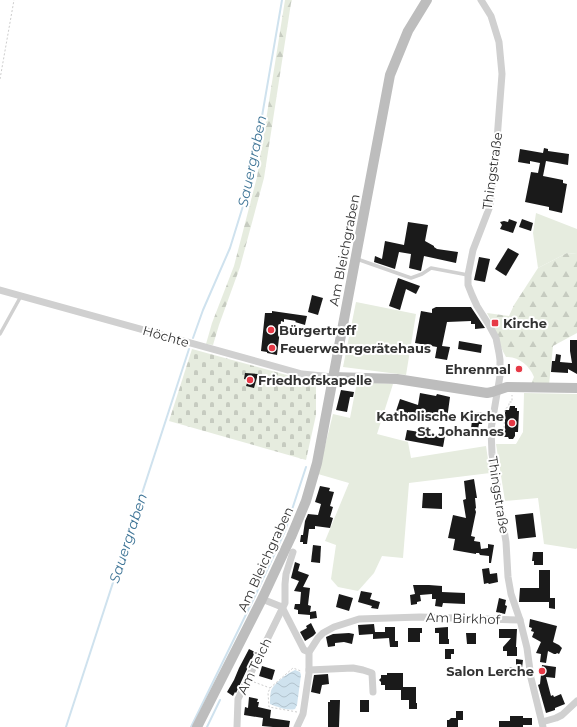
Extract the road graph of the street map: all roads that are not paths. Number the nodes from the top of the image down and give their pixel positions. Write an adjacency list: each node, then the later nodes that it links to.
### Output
1 (428, 0): 3 (street, Am Bleichgraben)
2 (481, 0): 4 (street, Thingstraße)
3 (355, 258): 4 (lane); 8 (street, Am Bleichgraben)
4 (468, 276): 10 (street, Thingstraße)
5 (0, 290): 6 (street, Höchte)
6 (20, 296): 7 (lane); 8 (street, Höchte)
7 (0, 334)
8 (333, 377): 10 (street); 12 (street, Am Bleichgraben)
9 (577, 388): 10 (street)
10 (498, 390): 14 (street, Thingstraße)
11 (292, 552): 13 (street, Am Teich)
12 (262, 599): 13 (street); 20 (street, Am Bleichgraben)
13 (282, 607): 15 (street); 21 (street, Am Teich)
14 (520, 620): 15 (street, Am Birkhof); 19 (street)
15 (309, 652): 16 (street)
16 (309, 673): 17 (street); 22 (street)
17 (373, 692)
18 (577, 701): 19 (street)
19 (543, 724)
20 (197, 727)
21 (237, 727)
22 (297, 727)

